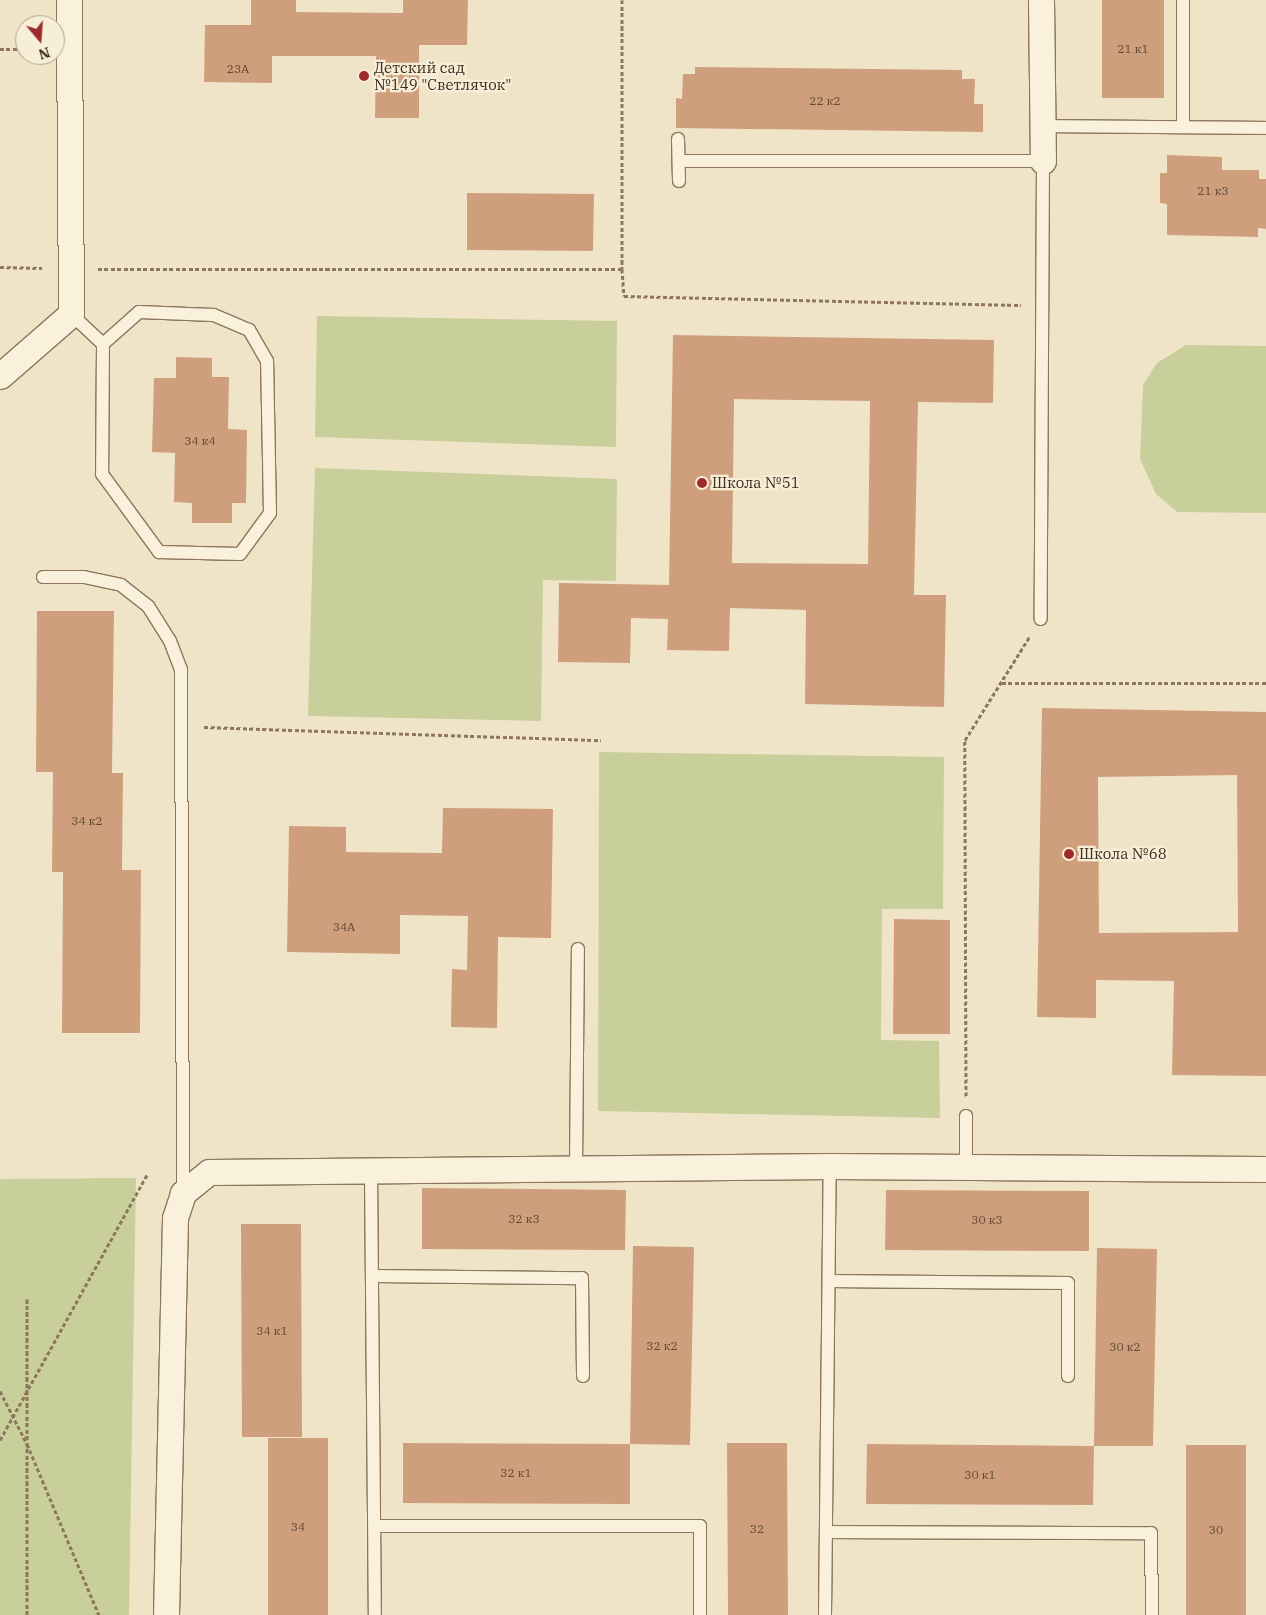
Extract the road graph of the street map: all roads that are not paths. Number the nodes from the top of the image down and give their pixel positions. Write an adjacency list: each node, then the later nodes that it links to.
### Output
1 (69, 0): 11 (street)
2 (1041, 0): 4 (street)
3 (1184, 0): 5 (lane)
4 (1042, 126): 5 (lane); 9 (street)
5 (1183, 127): 6 (lane)
6 (1266, 128)
7 (678, 139): 8 (lane)
8 (679, 161): 9 (lane); 10 (lane)
9 (1043, 161): 15 (lane)
10 (679, 181)
11 (71, 314): 12 (lane); 13 (street)
12 (103, 344): 12 (lane)
13 (0, 376)
14 (43, 577): 23 (lane)
15 (1041, 619)
16 (578, 949): 21 (lane)
17 (966, 1116): 19 (lane)
18 (830, 1166): 19 (street); 21 (street); 25 (lane)
19 (966, 1167): 20 (street)
20 (1266, 1169)
21 (576, 1170): 22 (street)
22 (371, 1171): 23 (street); 24 (lane)
23 (183, 1193): 30 (street)
24 (374, 1276): 26 (lane); 28 (lane)
25 (829, 1280): 27 (lane); 29 (lane)
26 (583, 1376)
27 (1068, 1376)
28 (375, 1526): 31 (lane); 32 (lane)
29 (826, 1532): 33 (lane); 34 (lane)
30 (166, 1615)
31 (375, 1615)
32 (700, 1615)
33 (825, 1615)
34 (1152, 1615)

